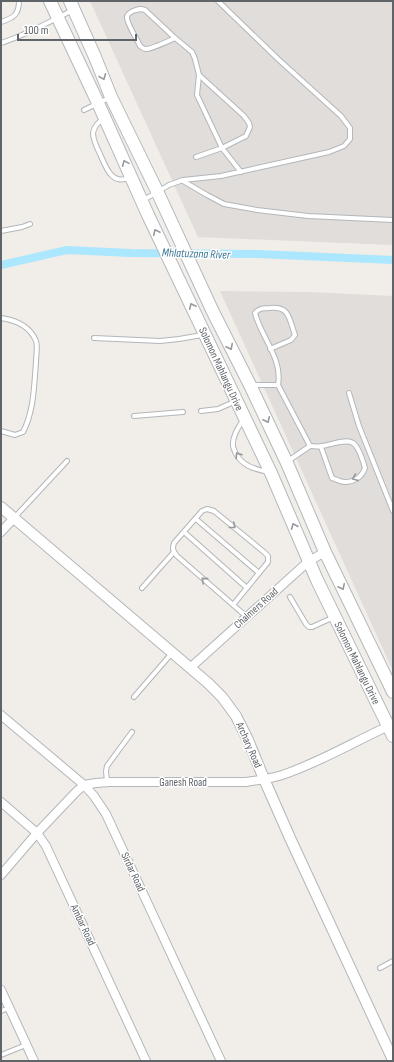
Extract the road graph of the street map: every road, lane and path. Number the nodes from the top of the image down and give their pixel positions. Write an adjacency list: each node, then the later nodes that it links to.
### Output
1 (19, 1): 6 (lane)
2 (50, 1): 5 (main road, Solomon Mahlangu Drive)
3 (218, 1): 16 (lane)
4 (72, 5): 5 (lane); 10 (main road, Solomon Mahlangu Drive, one-way to 10)
5 (58, 18): 8 (lane); 11 (main road, Solomon Mahlangu Drive)
6 (1, 22)
7 (175, 38): 7 (lane); 9 (lane)
8 (1, 43)
9 (199, 75): 14 (lane); 14 (lane)
10 (111, 96): 11 (lane); 19 (main road, Solomon Mahlangu Drive)
11 (98, 103): 12 (lane); 13 (main road, Solomon Mahlangu Drive)
12 (84, 110)
13 (104, 118): 17 (main road, Solomon Mahlangu Drive, one-way to 13); 17 (lane)
14 (222, 148): 15 (lane); 16 (lane)
15 (196, 157)
16 (241, 172): 18 (lane)
17 (131, 178): 20 (main road, Solomon Mahlangu Drive)
18 (183, 180): 19 (lane); 21 (lane)
19 (157, 191): 20 (lane); 28 (main road, Solomon Mahlangu Drive, one-way to 28)
20 (144, 206): 25 (main road, Solomon Mahlangu Drive, one-way to 20)
21 (393, 220)
22 (30, 224): 23 (lane)
23 (1, 231)
24 (1, 318): 36 (lane)
25 (205, 335): 26 (lane); 31 (main road, Solomon Mahlangu Drive)
26 (94, 338)
27 (270, 349): 27 (lane); 29 (lane)
28 (250, 385): 29 (lane); 40 (main road, Solomon Mahlangu Drive, one-way to 40)
29 (278, 385): 37 (lane)
30 (349, 393): 43 (lane)
31 (237, 401): 32 (lane); 35 (main road, Solomon Mahlangu Drive)
32 (201, 411)
33 (184, 412): 34 (lane)
34 (134, 416)
35 (244, 417): 41 (main road, Solomon Mahlangu Drive); 41 (lane, one-way to 35)
36 (1, 431)
37 (310, 446): 38 (lane); 40 (lane)
38 (320, 447): 38 (lane, one-way to 38)
39 (67, 461): 44 (lane)
40 (287, 463): 49 (main road, Solomon Mahlangu Drive)
41 (271, 473): 50 (main road, Solomon Mahlangu Drive, one-way to 41)
42 (1, 508): 44 (street, Archary Road)
43 (393, 511)
44 (14, 518): 46 (street); 58 (street, Archary Road)
45 (196, 519): 47 (lane); 51 (lane); 51 (lane, one-way to 51)
46 (1, 532)
47 (184, 532): 48 (lane); 53 (lane)
48 (174, 552): 52 (lane); 55 (lane, one-way to 48)
49 (325, 552): 50 (street, Chalmers Road); 60 (main road, Solomon Mahlangu Drive, one-way to 60)
50 (309, 562): 56 (street, Chalmers Road); 57 (main road, Solomon Mahlangu Drive)
51 (259, 573): 53 (lane)
52 (142, 588)
53 (247, 588): 55 (lane)
54 (290, 597): 57 (lane)
55 (233, 605): 56 (lane)
56 (247, 617): 59 (street, Chalmers Road)
57 (334, 617): 63 (main road, Solomon Mahlangu Drive)
58 (172, 653): 59 (street, Archary Road); 61 (lane)
59 (190, 668): 65 (street, Archary Road)
60 (393, 692)
61 (134, 697)
62 (1, 715): 67 (street, Sirdar Road)
63 (392, 729): 65 (street, Ganesh Road)
64 (132, 732): 66 (lane)
65 (264, 779): 66 (street, Ganesh Road); 78 (street, Archary Road)
66 (107, 782): 67 (street, Ganesh Road)
67 (84, 785): 69 (street); 81 (street, Sirdar Road)
68 (1, 802): 69 (street, Ambar Road)
69 (37, 833): 70 (street); 80 (street, Ambar Road)
70 (1, 875)
71 (393, 961): 72 (lane)
72 (380, 968)
73 (1, 990): 74 (street)
74 (9, 1007): 75 (lane); 76 (street)
75 (1, 1012)
76 (26, 1045): 77 (lane); 79 (street)
77 (1, 1055)
78 (393, 1060)
79 (34, 1061)
80 (146, 1061)
81 (221, 1061)

